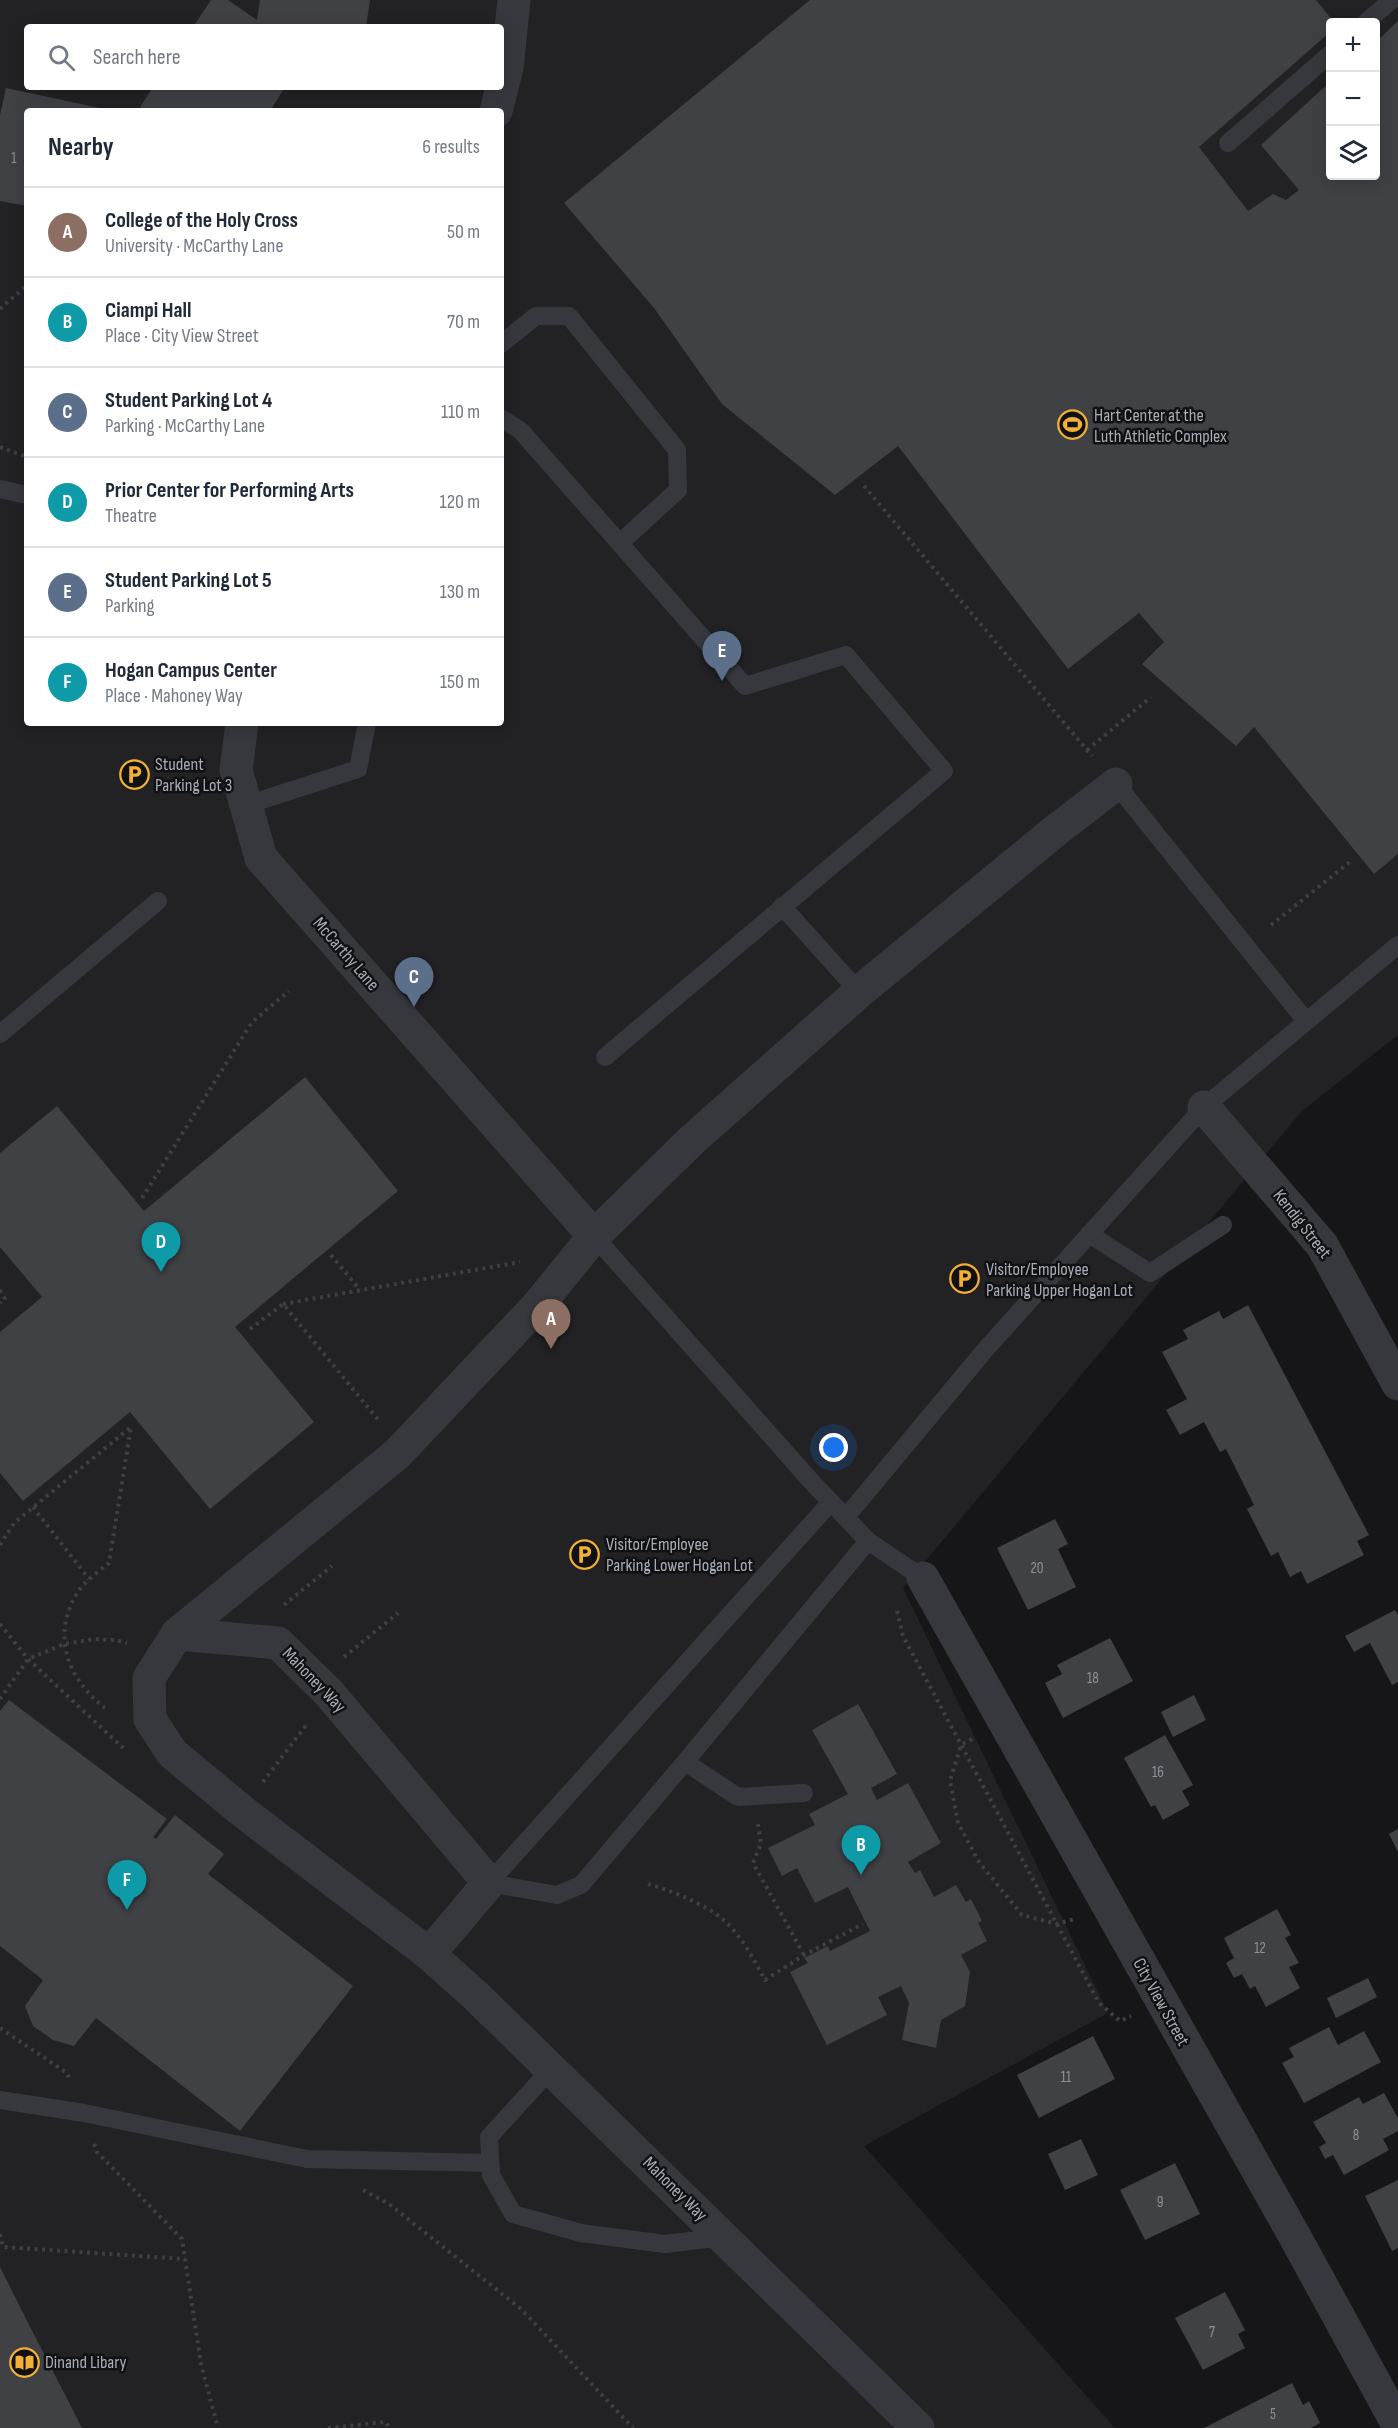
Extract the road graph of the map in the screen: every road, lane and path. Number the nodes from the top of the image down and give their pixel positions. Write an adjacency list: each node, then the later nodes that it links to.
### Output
1 (514, 0): 5 (street)
2 (1392, 0): 3 (lane)
3 (1371, 18)
4 (1326, 57): 8 (lane)
5 (504, 80)
6 (501, 90): 7 (street)
7 (497, 108)
8 (1228, 143)
9 (24, 288): 10 (path)
10 (0, 309)
11 (504, 342): 18 (lane)
12 (504, 420): 18 (lane)
13 (0, 447): 14 (path)
14 (24, 456)
15 (864, 486): 22 (path)
16 (0, 489): 17 (lane)
17 (24, 494)
18 (621, 542): 27 (lane)
19 (1151, 697): 22 (path)
20 (242, 726): 24 (street, McCarthy Lane)
21 (366, 726): 24 (lane)
22 (1087, 750): 23 (path)
23 (1116, 784): 31 (street); 32 (lane)
24 (246, 805): 39 (street, McCarthy Lane)
25 (1351, 861): 28 (path)
26 (158, 901): 33 (lane)
27 (782, 906): 31 (lane); 34 (lane)
28 (1271, 925)
29 (1398, 945): 32 (lane)
30 (289, 991): 36 (path)
31 (859, 992): 39 (street)
32 (1306, 1021): 35 (lane)
33 (0, 1034)
34 (605, 1057)
35 (1204, 1107): 38 (lane); 47 (street, Kendig Street)
36 (142, 1198)
37 (1223, 1225): 38 (lane)
38 (1089, 1234): 51 (lane)
39 (594, 1236): 49 (lane); 60 (street)
40 (331, 1255): 43 (path)
41 (520, 1262): 43 (path)
42 (0, 1290): 44 (path)
43 (360, 1290): 45 (path)
44 (0, 1303)
45 (283, 1304): 46 (path); 48 (path)
46 (250, 1329)
47 (1398, 1384)
48 (382, 1425)
49 (830, 1503): 51 (lane); 75 (lane)
50 (33, 1508): 53 (path); 56 (path); 56 (path)
51 (846, 1518): 52 (lane)
52 (868, 1541): 55 (lane); 71 (lane)
53 (0, 1545)
54 (332, 1566): 57 (path)
55 (923, 1578): 69 (path); 82 (street, City View Street)
56 (89, 1579): 62 (path)
57 (284, 1605)
58 (398, 1613): 63 (path)
59 (0, 1624): 64 (path)
60 (177, 1634): 75 (street, Mahoney Way); 80 (street, Mahoney Way)
61 (127, 1643): 62 (path)
62 (64, 1644): 64 (path); 66 (path)
63 (344, 1657)
64 (28, 1659): 65 (path); 70 (path)
65 (0, 1699)
66 (105, 1708)
67 (310, 1720): 72 (path)
68 (972, 1739): 69 (path)
69 (961, 1745): 79 (path); 79 (path)
70 (123, 1749)
71 (685, 1762): 73 (lane); 75 (lane)
72 (261, 1785)
73 (804, 1793)
74 (758, 1821): 81 (path)
75 (489, 1883): 80 (street)
76 (648, 1884): 81 (path)
77 (1078, 1918): 79 (path)
78 (863, 1924): 81 (path)
79 (1057, 1924): 82 (path)
80 (429, 1954): 84 (street, Mahoney Way)
81 (804, 1955)
82 (1161, 2001): 93 (street, City View Street)
83 (0, 2028): 86 (path)
84 (552, 2068): 87 (lane); 90 (street, Mahoney Way)
85 (0, 2100): 86 (lane)
86 (84, 2113): 87 (lane); 92 (path)
87 (490, 2163): 90 (lane)
88 (358, 2187): 97 (path)
89 (0, 2234): 91 (path)
90 (723, 2237): 98 (street, Mahoney Way)
91 (1, 2247): 92 (path)
92 (185, 2259): 94 (path)
93 (1398, 2425)
94 (218, 2428)
95 (328, 2428): 96 (path)
96 (389, 2428)
97 (633, 2428)
98 (918, 2428)

